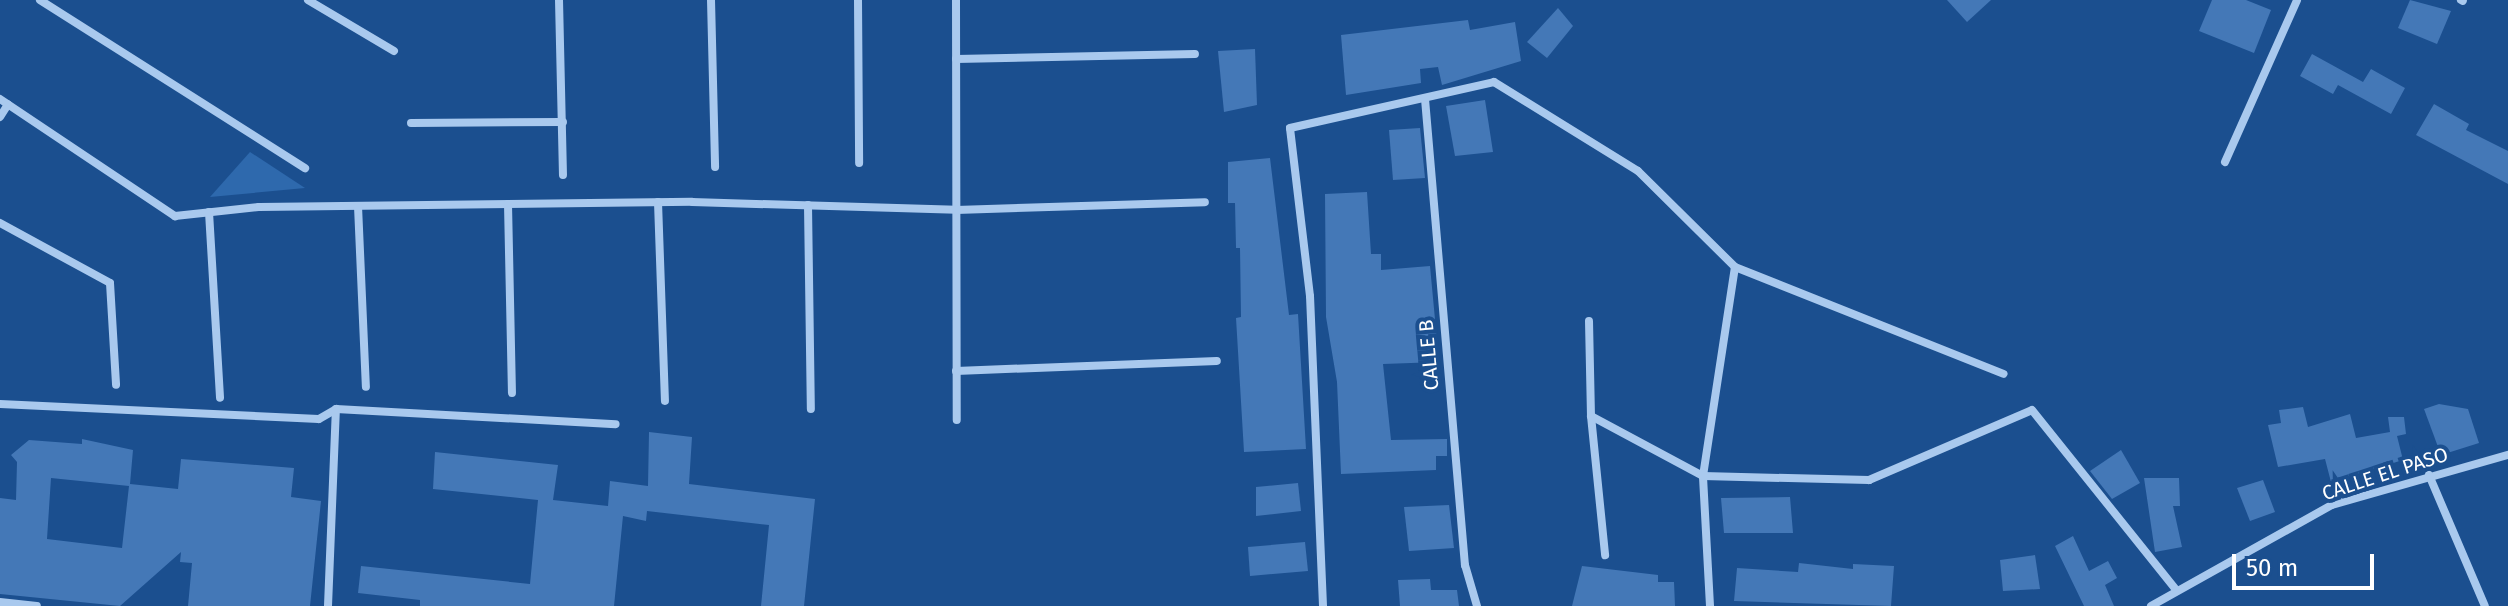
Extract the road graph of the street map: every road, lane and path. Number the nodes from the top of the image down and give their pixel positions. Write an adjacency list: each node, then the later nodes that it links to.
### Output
1 (40, 0): 19 (street)
2 (308, 0): 8 (street)
3 (559, 0): 14 (street)
4 (711, 0): 18 (street)
5 (858, 0): 17 (street)
6 (956, 0): 10 (street)
7 (2297, 0): 16 (street)
8 (394, 51)
9 (1195, 54): 10 (street)
10 (956, 59): 26 (street)
11 (1425, 99): 29 (street); 53 (street); 54 (street, CALLE B)
12 (4, 102): 13 (street); 27 (street)
13 (0, 117)
14 (563, 122): 15 (street); 20 (street)
15 (411, 123)
16 (2225, 162)
17 (859, 163)
18 (715, 167)
19 (305, 168)
20 (563, 175)
21 (658, 202): 23 (street); 24 (street); 38 (street)
22 (1205, 202): 26 (street)
23 (508, 204): 25 (street); 36 (street)
24 (808, 205): 26 (street); 41 (street)
25 (358, 206): 27 (street); 35 (street)
26 (956, 210): 32 (street)
27 (209, 212): 37 (street)
28 (0, 223): 34 (street)
29 (1735, 267): 33 (street); 47 (street)
30 (1589, 321): 42 (street)
31 (1217, 361): 32 (street)
32 (956, 371): 43 (street)
33 (2004, 374)
34 (116, 385)
35 (366, 387)
36 (512, 393)
37 (220, 398)
38 (665, 401)
39 (0, 404): 40 (street)
40 (336, 409): 44 (street); 52 (street)
41 (811, 409)
42 (1591, 416): 47 (street); 48 (street)
43 (957, 420)
44 (616, 424)
45 (2508, 455): 46 (street, CALLE EL PASO)
46 (2429, 475): 49 (street, CALLE EL PASO); 57 (street)
47 (1703, 476): 49 (street); 55 (street)
48 (1605, 555)
49 (2176, 590): 56 (street, CALLE EL PASO)
50 (0, 602): 51 (street)
51 (37, 606)
52 (328, 606)
53 (1323, 606)
54 (1477, 606)
55 (1710, 606)
56 (2151, 606)
57 (2485, 606)

